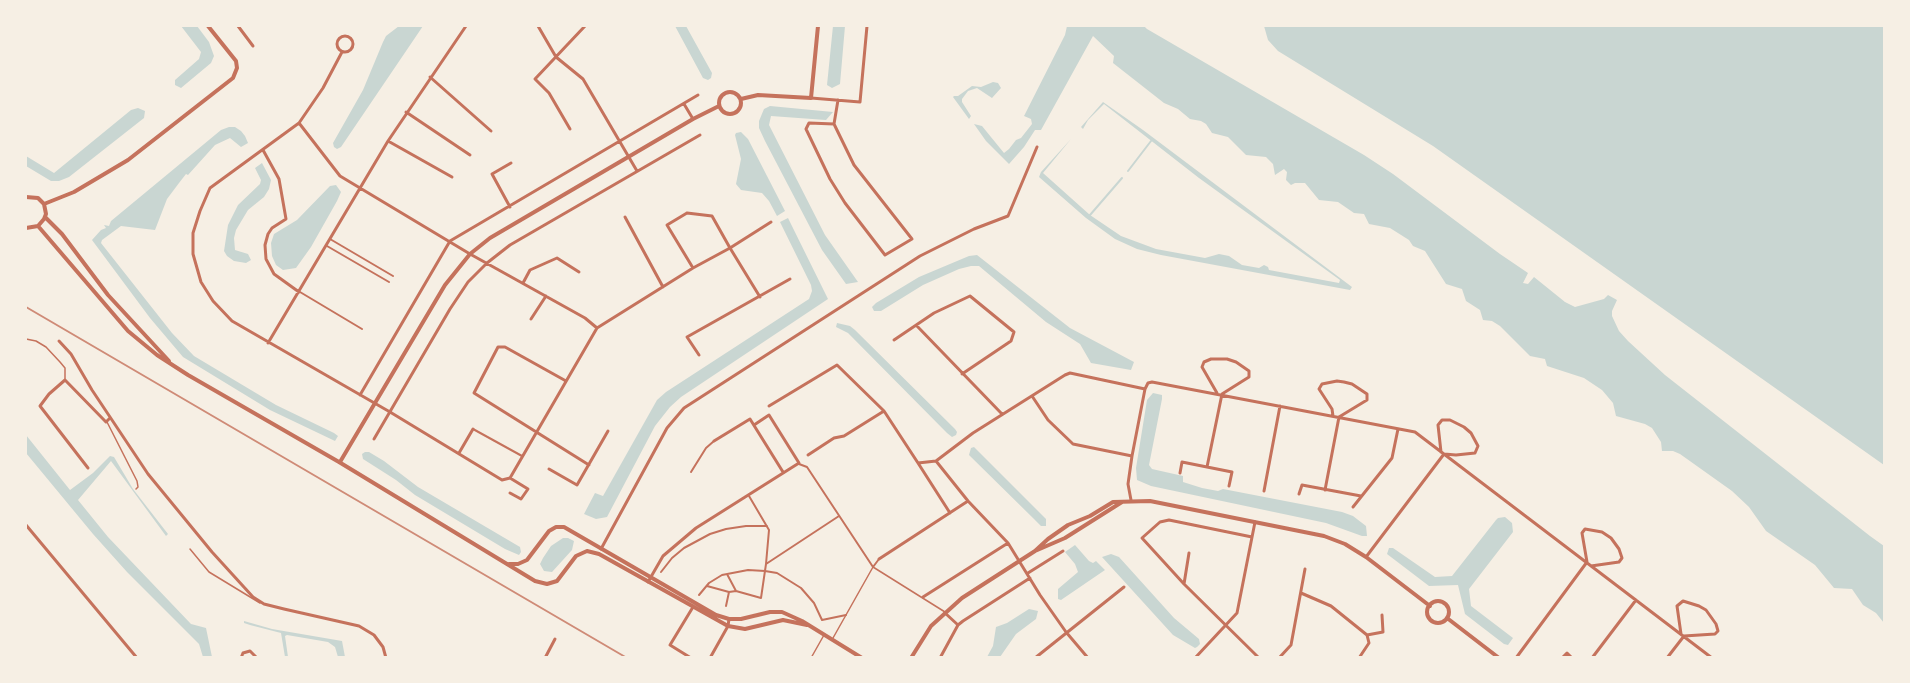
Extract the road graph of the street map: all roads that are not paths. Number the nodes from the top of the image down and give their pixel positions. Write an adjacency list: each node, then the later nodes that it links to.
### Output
1 (208, 26): 36 (street)
2 (238, 26): 8 (street)
3 (466, 26): 11 (street)
4 (538, 26): 10 (street)
5 (585, 26): 10 (street)
6 (818, 26): 13 (street)
7 (867, 26): 15 (street)
8 (253, 46)
9 (342, 52): 9 (street); 20 (street)
10 (556, 57): 22 (street); 26 (street)
11 (430, 77): 18 (street); 23 (street)
12 (698, 95): 16 (street)
13 (811, 98): 14 (street); 15 (street)
14 (741, 99): 17 (street); 17 (street)
15 (838, 100): 21 (street)
16 (684, 104): 19 (street); 26 (street)
17 (719, 106): 19 (street)
18 (406, 112): 25 (street); 29 (street)
19 (693, 119): 30 (street)
20 (299, 123): 28 (street); 34 (street)
21 (834, 124): 21 (street)
22 (570, 129)
23 (491, 131)
24 (700, 135): 32 (street)
25 (388, 141): 33 (street); 34 (street)
26 (621, 142): 30 (street); 37 (street)
27 (1037, 147): 131 (street)
28 (263, 150): 56 (street); 66 (street)
29 (470, 155)
30 (629, 157): 32 (street); 47 (street)
31 (512, 163): 37 (street)
32 (638, 172): 48 (street)
33 (452, 177)
34 (360, 189): 43 (street); 44 (street)
35 (26, 196): 36 (street)
36 (44, 204): 38 (street)
37 (510, 207): 44 (street)
38 (45, 217): 41 (street); 68 (street)
39 (625, 217): 55 (street)
40 (771, 222): 46 (street)
41 (38, 226): 42 (street); 68 (street)
42 (26, 228)
43 (330, 239): 45 (street); 51 (street)
44 (450, 241): 47 (street); 74 (street)
45 (327, 246): 53 (street); 56 (street)
46 (730, 248): 49 (street); 49 (street); 58 (street)
47 (470, 254): 48 (street); 76 (street)
48 (487, 263): 54 (street); 80 (street)
49 (693, 268): 55 (street)
50 (579, 272): 54 (street)
51 (393, 276)
52 (790, 279): 58 (street)
53 (389, 282)
54 (523, 283): 57 (street)
55 (663, 287): 61 (street)
56 (299, 292): 62 (street); 66 (street)
57 (546, 296): 59 (street); 61 (street)
58 (760, 297): 67 (street)
59 (531, 320)
60 (916, 325): 64 (street); 69 (street); 69 (street)
61 (597, 328): 71 (street)
62 (362, 329)
63 (26, 339): 70 (lane)
64 (894, 340)
65 (59, 341): 84 (street)
66 (268, 343): 74 (street)
67 (699, 355)
68 (172, 364): 99 (street)
69 (962, 374): 81 (street)
70 (65, 380): 85 (street); 104 (street)
71 (566, 381): 90 (street); 90 (street)
72 (1145, 388): 73 (street); 75 (street); 97 (street)
73 (1220, 394): 73 (street); 78 (street); 103 (street)
74 (360, 395): 76 (street)
75 (1032, 396): 81 (street); 97 (street)
76 (375, 404): 80 (street); 99 (street)
77 (769, 406): 79 (street)
78 (1280, 406): 82 (street); 113 (street)
79 (884, 411): 95 (street); 101 (street)
80 (390, 412): 91 (street); 93 (street)
81 (1002, 414): 98 (street)
82 (1333, 416): 83 (street); 83 (street)
83 (1339, 417): 88 (street); 112 (street)
84 (110, 418): 85 (street); 161 (street)
85 (106, 422): 111 (lane)
86 (754, 425): 92 (street); 100 (street); 107 (street)
87 (473, 429): 93 (street); 96 (street)
88 (1398, 429): 94 (street); 117 (street)
89 (608, 431): 102 (street)
90 (537, 432): 96 (street); 102 (street)
91 (374, 439)
92 (714, 441): 106 (street)
93 (459, 453): 109 (street)
94 (1442, 453): 94 (street); 137 (street); 140 (street)
95 (808, 454)
96 (522, 456): 109 (street)
97 (1132, 456): 119 (street)
98 (936, 461): 101 (street); 120 (street)
99 (339, 462): 141 (street)
100 (799, 463): 107 (street); 123 (street)
101 (918, 463): 122 (street)
102 (589, 465): 105 (street)
103 (1207, 467): 108 (street); 110 (street)
104 (88, 468)
105 (549, 468)
106 (691, 472)
107 (783, 472): 116 (street)
108 (1180, 473)
109 (510, 478): 114 (street)
110 (1229, 486)
111 (136, 489)
112 (1325, 490): 115 (street); 117 (street)
113 (1264, 491)
114 (510, 493)
115 (1299, 494)
116 (749, 496): 126 (street); 151 (street)
117 (1362, 496): 121 (street)
118 (1125, 500): 119 (street); 133 (street); 133 (street)
119 (1131, 500): 124 (street)
120 (968, 501): 122 (street); 130 (street)
121 (1353, 507)
122 (950, 513): 138 (street)
123 (839, 516): 142 (street); 144 (street)
124 (1255, 522): 129 (street); 137 (street)
125 (26, 525): 127 (street)
126 (767, 526): 142 (street); 147 (street)
127 (32, 532): 128 (street); 182 (street)
128 (26, 537)
129 (1252, 537): 152 (street); 174 (street)
130 (1008, 543): 139 (street); 159 (street)
131 (602, 548): 136 (street); 141 (street); 151 (street)
132 (190, 549): 161 (lane)
133 (1035, 551): 139 (street)
134 (1063, 551): 148 (street)
135 (1189, 553): 152 (street)
136 (599, 554): 141 (street); 151 (street)
137 (1366, 557): 164 (street)
138 (879, 559): 144 (street)
139 (1021, 561): 148 (street); 166 (street)
140 (1587, 562): 143 (street); 143 (street); 199 (street)
141 (508, 564)
142 (765, 564): 146 (street)
143 (1591, 566): 160 (street)
144 (873, 567): 159 (lane); 167 (lane)
145 (1305, 569): 157 (street)
146 (765, 571): 149 (street); 155 (street); 167 (street)
147 (661, 573)
148 (1028, 573): 150 (street)
149 (727, 574): 153 (street); 155 (street)
150 (1030, 578): 172 (street); 175 (street)
151 (649, 579): 162 (street); 165 (street)
152 (1184, 584): 174 (street)
153 (707, 586): 156 (street); 158 (street)
154 (1124, 587): 175 (street)
155 (736, 591): 156 (street)
156 (729, 592): 163 (street)
157 (1301, 593): 176 (street); 196 (street)
158 (699, 595)
159 (923, 597): 166 (lane)
160 (1636, 600): 178 (street); 202 (street)
161 (264, 604): 185 (street)
162 (697, 604): 165 (street); 170 (street)
163 (726, 606)
164 (1430, 606): 169 (street); 169 (street)
165 (692, 607): 173 (street); 187 (street)
166 (945, 613): 172 (street); 190 (street)
167 (846, 615): 180 (lane)
168 (1382, 615): 176 (street)
169 (1447, 618): 198 (street)
170 (729, 619): 171 (street); 173 (street)
171 (807, 625): 173 (street); 177 (street)
172 (958, 625): 191 (street)
173 (728, 626): 181 (street)
174 (1226, 626): 194 (street); 195 (street)
175 (1066, 632): 192 (street); 193 (street)
176 (1367, 634): 197 (street)
177 (824, 635): 180 (street); 188 (lane)
178 (1682, 635): 178 (street); 203 (street); 204 (street)
179 (555, 639): 186 (street)
180 (832, 640): 189 (street)
181 (710, 654)
182 (137, 657)
183 (241, 657): 184 (street)
184 (257, 657)
185 (386, 657)
186 (545, 657)
187 (691, 657)
188 (811, 657)
189 (862, 657)
190 (911, 657)
191 (940, 657)
192 (1035, 657)
193 (1088, 657)
194 (1196, 657)
195 (1259, 657)
196 (1279, 657)
197 (1359, 657)
198 (1499, 657)
199 (1515, 657)
200 (1562, 657): 201 (street)
201 (1572, 657)
202 (1592, 657)
203 (1667, 657)
204 (1712, 657)

